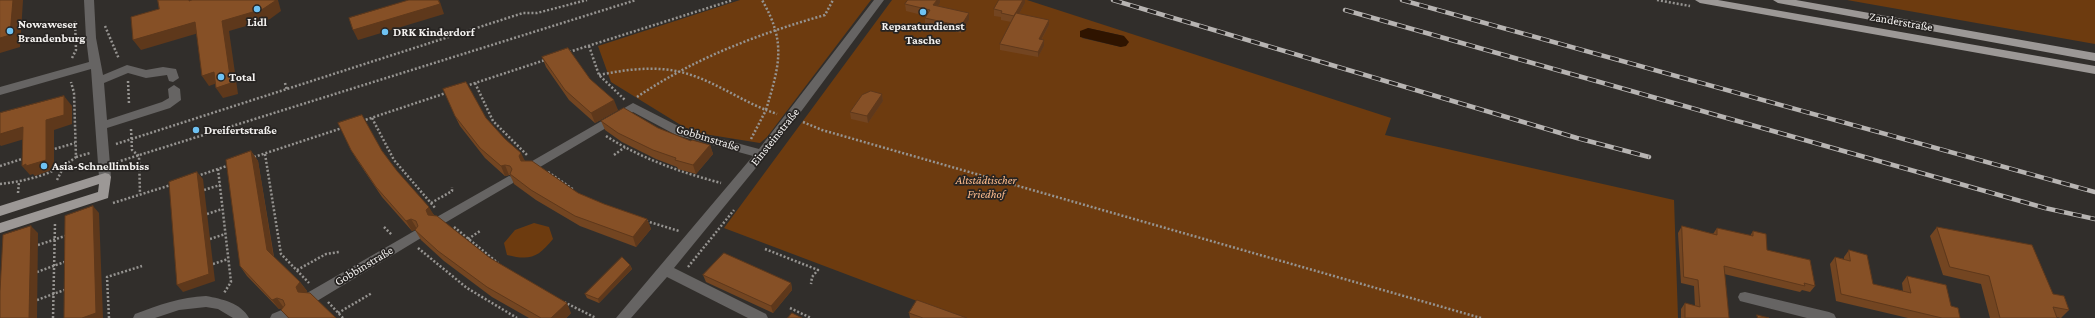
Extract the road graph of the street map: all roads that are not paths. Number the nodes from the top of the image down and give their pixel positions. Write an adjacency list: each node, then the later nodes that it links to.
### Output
1 (89, 0): 6 (street)
2 (879, 0): 11 (street, Einsteinstraße)
3 (1701, 0): 7 (main road, Zanderstraße)
4 (1778, 0): 5 (main road, Zanderstraße)
5 (2095, 57)
6 (96, 64): 8 (street); 9 (street)
7 (2095, 70)
8 (98, 81): 10 (street); 10 (street)
9 (0, 91)
10 (101, 126): 13 (street)
11 (761, 154): 12 (street, Gobbinstraße); 19 (street, Einsteinstraße)
12 (533, 165)
13 (104, 172): 15 (main road); 17 (main road)
14 (509, 180): 16 (street)
15 (0, 211)
16 (441, 220)
17 (0, 228)
18 (412, 237): 20 (street, Gobbinstraße)
19 (665, 270): 24 (street, Einsteinstraße); 25 (street)
20 (315, 295)
21 (1745, 297): 26 (street)
22 (140, 318): 23 (street)
23 (242, 318)
24 (623, 318)
25 (761, 318)
26 (1829, 318)

